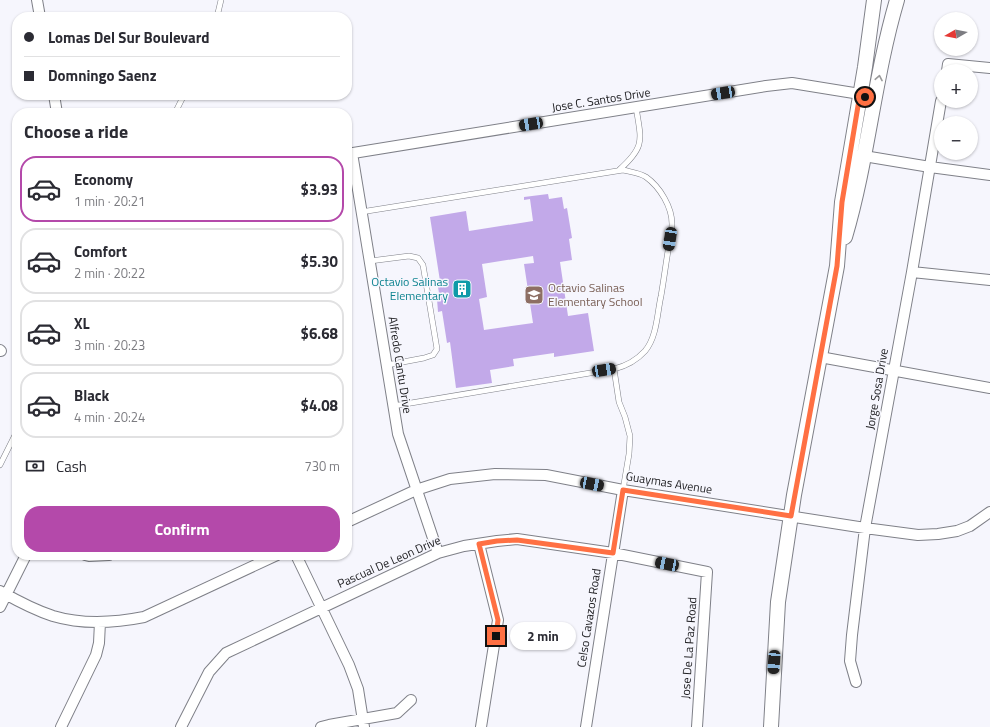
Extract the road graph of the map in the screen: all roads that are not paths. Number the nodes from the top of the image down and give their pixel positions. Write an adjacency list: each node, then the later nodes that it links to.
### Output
1 (37, 0): 5 (street)
2 (222, 0): 6 (lane)
3 (874, 0): 9 (main road)
4 (897, 0): 13 (main road, one-way to 4)
5 (39, 12)
6 (218, 12)
7 (978, 68): 8 (street)
8 (990, 68)
9 (860, 94): 10 (street, Jose C. Santos Drive); 18 (main road); 21 (main road)
10 (636, 107): 12 (street, Jose C. Santos Drive); 16 (lane)
11 (940, 108): 14 (street, Jorge Sosa Drive)
12 (352, 154)
13 (864, 156): 14 (street); 18 (main road)
14 (930, 167): 17 (street); 22 (street, Jorge Sosa Drive)
15 (352, 168): 19 (street, Alfredo Cantu Drive)
16 (619, 171): 19 (lane); 26 (lane)
17 (990, 175)
18 (855, 204): 21 (main road)
19 (361, 212): 20 (street, Alfredo Cantu Drive)
20 (370, 261): 25 (street, Alfredo Cantu Drive); 25 (lane)
21 (837, 266): 24 (main road)
22 (912, 272): 23 (street); 27 (street, Jorge Sosa Drive)
23 (990, 280)
24 (820, 357): 27 (street); 35 (main road)
25 (387, 365): 29 (street, Alfredo Cantu Drive)
26 (614, 369): 29 (lane); 33 (lane)
27 (894, 371): 28 (street); 37 (street, Jorge Sosa Drive)
28 (990, 388)
29 (394, 406): 32 (street, Alfredo Cantu Drive)
30 (12, 440): 31 (lane)
31 (0, 465)
32 (416, 490): 33 (street, Guaymas Avenue); 36 (street, Guaymas Avenue); 39 (street, Alfredo Cantu Drive)
33 (623, 490): 35 (street, Guaymas Avenue); 40 (street, Celso Cavazos Road)
34 (990, 512): 37 (street, Guaymas Avenue)
35 (791, 516): 37 (street, Guaymas Avenue); 58 (main road)
36 (352, 520)
37 (865, 528): 49 (street, Jorge Sosa Drive)
38 (479, 544): 39 (street, Pascual De Leon Drive); 40 (street, Pascual De Leon Drive); 55 (street)
39 (438, 553): 47 (street, Pascual De Leon Drive)
40 (613, 553): 44 (street, Pascual De Leon Drive); 56 (street, Celso Cavazos Road)
41 (23, 560): 45 (street)
42 (266, 560): 48 (street)
43 (298, 560): 47 (street)
44 (707, 572): 57 (street, Jose De La Paz Road)
45 (3, 593): 46 (street); 48 (street)
46 (0, 607)
47 (322, 607): 51 (street); 53 (street, Pascual De Leon Drive)
48 (100, 622): 52 (street)
49 (856, 682)
50 (411, 700): 51 (street)
51 (363, 723): 54 (street)
52 (61, 727)
53 (181, 727)
54 (321, 727)
55 (481, 727)
56 (586, 727)
57 (697, 727)
58 (771, 727)

